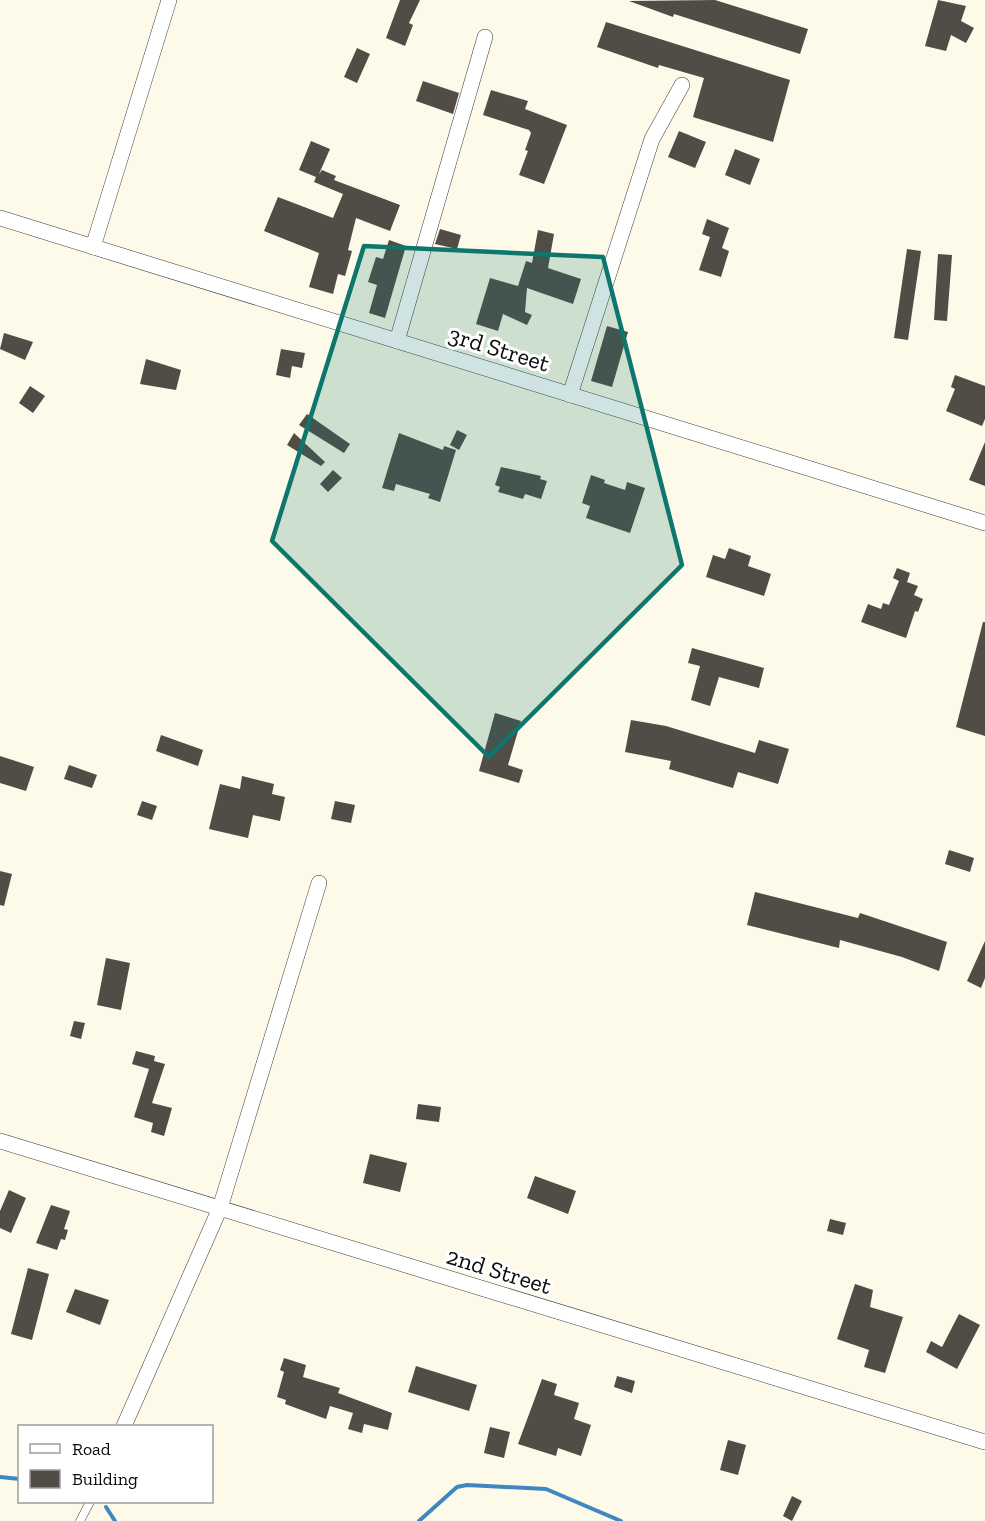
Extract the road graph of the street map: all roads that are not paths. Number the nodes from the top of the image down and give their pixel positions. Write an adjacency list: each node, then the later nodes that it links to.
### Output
1 (169, 0): 5 (street)
2 (485, 37): 6 (street)
3 (682, 85): 7 (street)
4 (0, 218): 5 (street, 3rd Street)
5 (93, 247): 6 (street, 3rd Street)
6 (397, 341): 7 (street, 3rd Street)
7 (570, 395): 8 (street, 3rd Street)
8 (985, 523)
9 (319, 883): 11 (street)
10 (0, 1141): 11 (street, 2nd Street)
11 (220, 1208): 12 (street); 13 (street, 2nd Street)
12 (124, 1425)
13 (985, 1442)
14 (89, 1503): 15 (lane)
15 (80, 1521)

